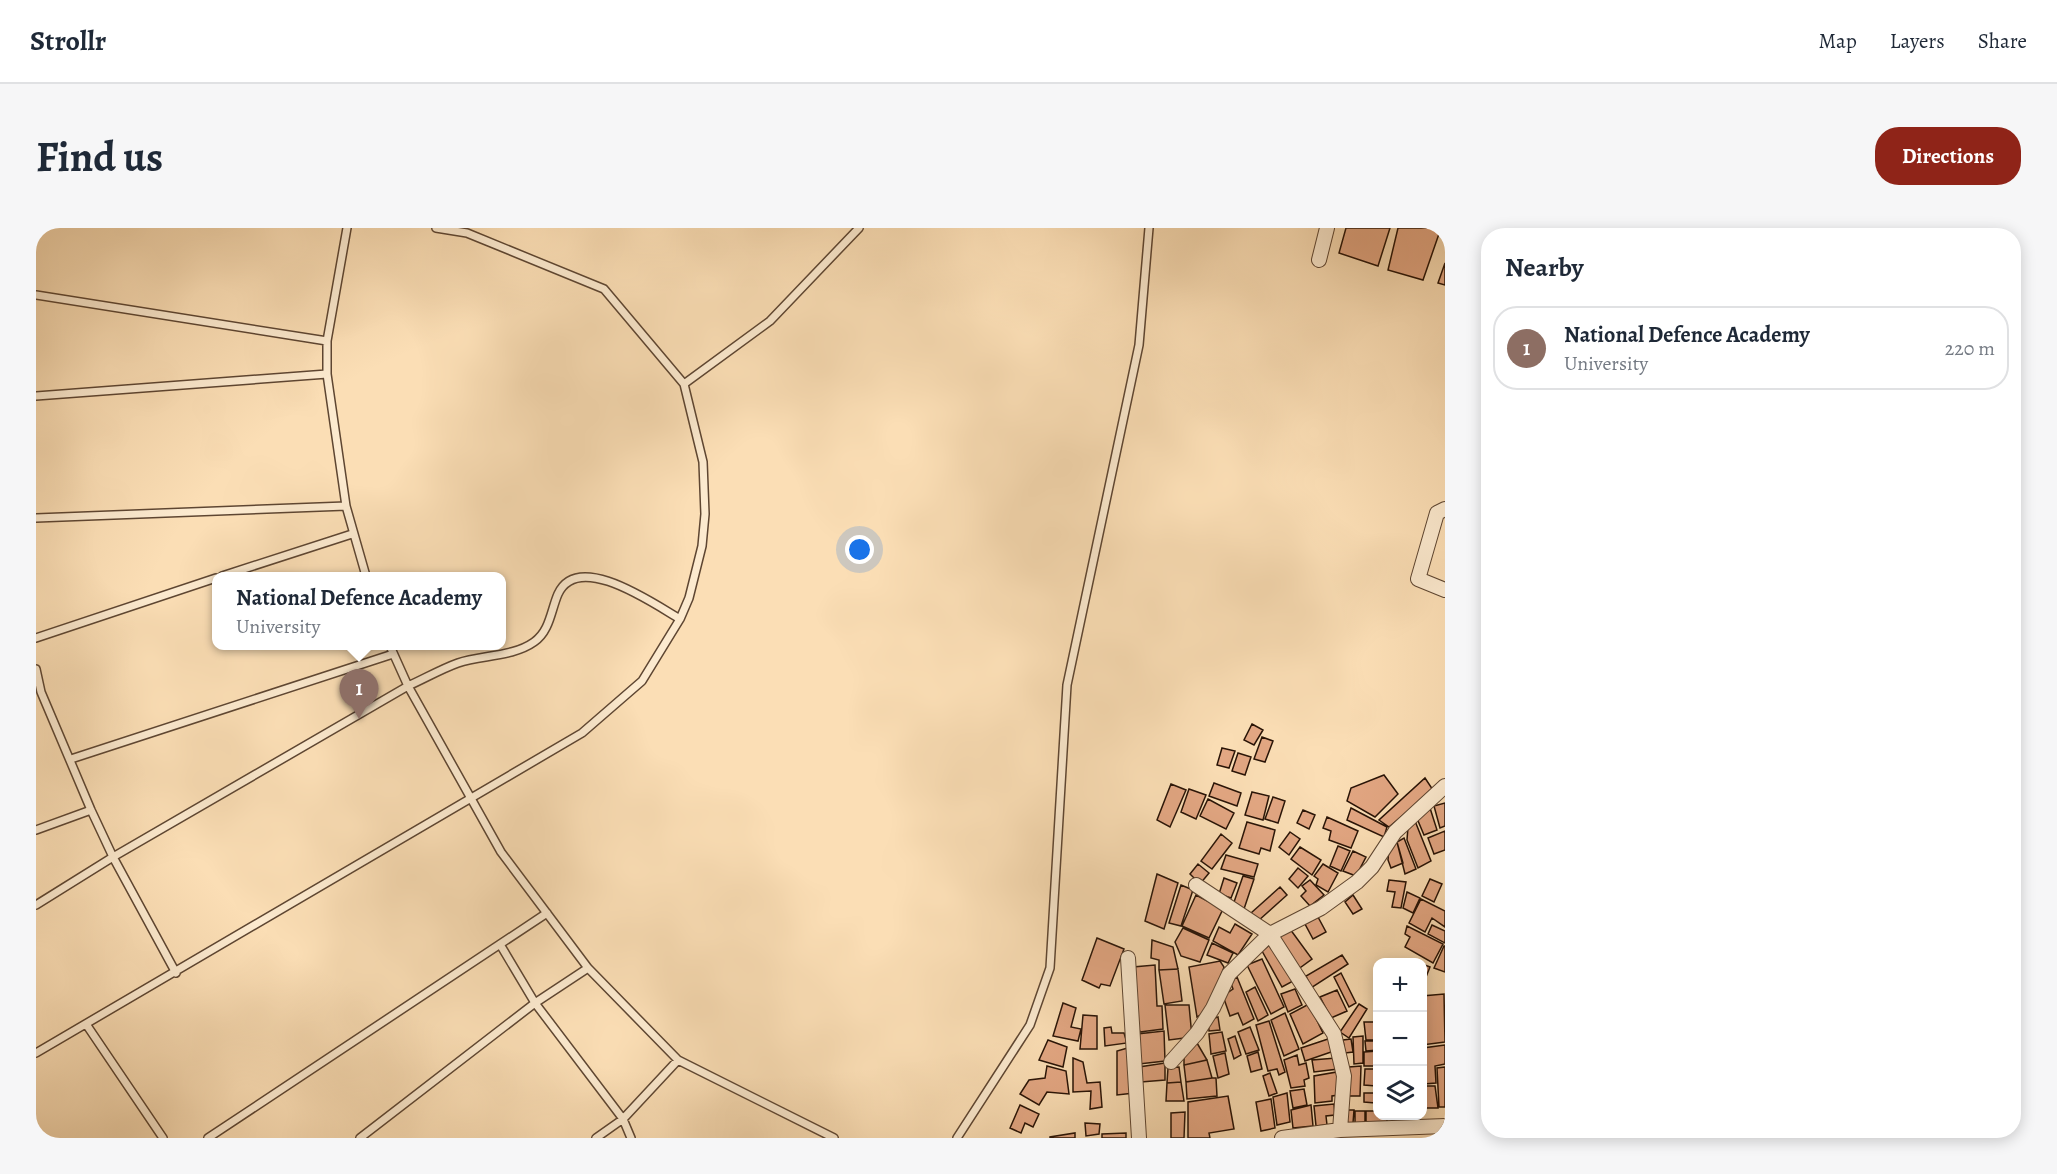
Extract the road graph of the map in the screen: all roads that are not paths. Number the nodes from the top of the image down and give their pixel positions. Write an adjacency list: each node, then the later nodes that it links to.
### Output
1 (347, 228): 8 (lane)
2 (436, 228): 10 (lane)
3 (859, 228): 10 (lane)
4 (1149, 228): 57 (lane)
5 (1327, 228): 6 (street)
6 (1319, 260)
7 (36, 295): 8 (lane)
8 (327, 341): 9 (lane)
9 (327, 374): 11 (lane); 12 (lane)
10 (684, 384): 20 (lane)
11 (36, 396)
12 (346, 506): 14 (lane); 15 (lane)
13 (1445, 509): 19 (street)
14 (36, 518)
15 (352, 534): 16 (lane); 17 (lane)
16 (234, 572)
17 (365, 572)
18 (212, 579): 21 (lane)
19 (1445, 590)
20 (680, 619): 24 (lane); 31 (lane)
21 (36, 638)
22 (392, 650): 25 (lane)
23 (505, 650): 27 (lane)
24 (506, 650)
25 (393, 654): 27 (lane); 29 (lane)
26 (36, 669): 28 (lane)
27 (408, 686): 31 (lane); 34 (lane)
28 (39, 693): 29 (lane)
29 (71, 759): 32 (lane)
30 (1445, 786): 38 (street)
31 (471, 800): 37 (lane); 42 (lane)
32 (91, 810): 33 (lane); 34 (lane)
33 (36, 830)
34 (113, 857): 36 (lane); 42 (lane)
35 (1196, 885): 38 (street)
36 (36, 905)
37 (547, 913): 39 (lane); 41 (lane)
38 (1270, 934): 47 (street); 50 (street)
39 (501, 946): 43 (lane); 52 (lane)
40 (1128, 958): 58 (street)
41 (588, 968): 43 (lane); 46 (lane)
42 (176, 973): 44 (lane)
43 (535, 1003): 48 (lane); 53 (lane)
44 (86, 1024): 45 (lane); 51 (lane)
45 (36, 1053)
46 (678, 1060): 48 (lane); 56 (lane)
47 (1171, 1062)
48 (623, 1119): 54 (lane); 55 (lane)
49 (1445, 1126): 50 (street)
50 (1340, 1130): 59 (street)
51 (163, 1138)
52 (207, 1138)
53 (360, 1138)
54 (596, 1138)
55 (631, 1138)
56 (834, 1138)
57 (957, 1138)
58 (1139, 1138)
59 (1282, 1138)

